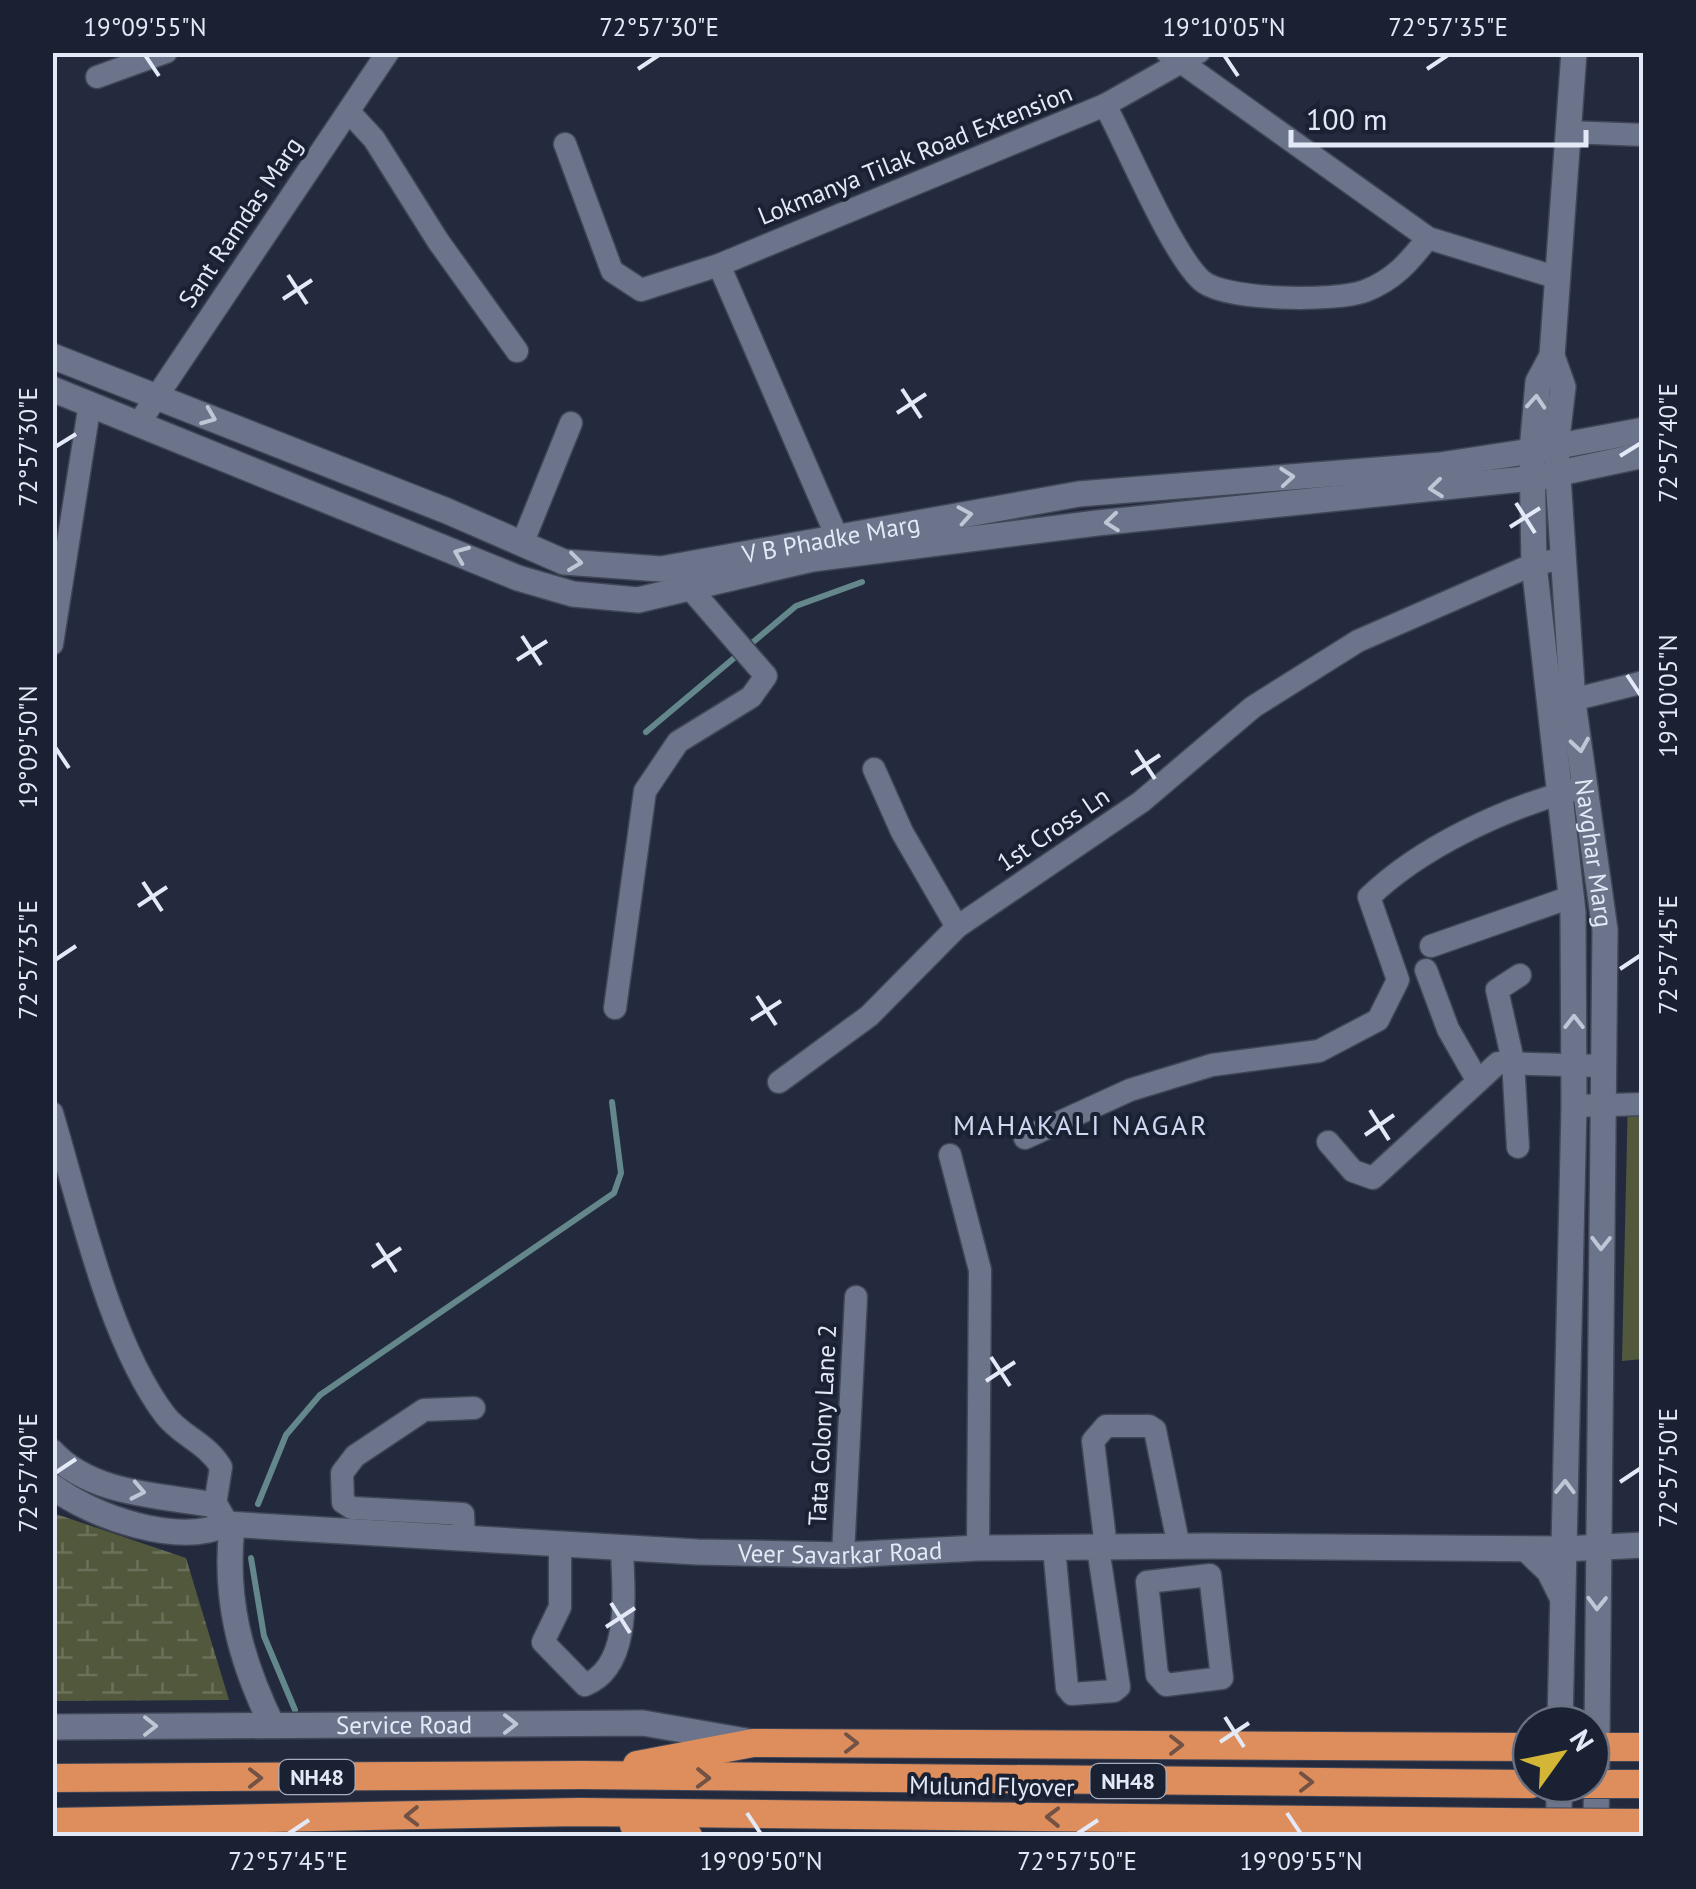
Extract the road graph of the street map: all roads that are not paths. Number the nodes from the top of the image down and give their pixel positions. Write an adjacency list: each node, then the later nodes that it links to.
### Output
1 (166, 52): 5 (street)
2 (1574, 52): 8 (street, Navghar Marg)
3 (378, 57): 7 (street, Sant Ramdas Marg)
4 (1184, 57): 6 (street, Lokmanya Tilak Road Extension); 11 (street)
5 (98, 77)
6 (1106, 105): 11 (street); 12 (street, Lokmanya Tilak Road Extension)
7 (349, 112): 14 (street); 17 (street, Sant Ramdas Marg)
8 (1568, 132): 9 (street); 13 (street, Navghar Marg)
9 (1644, 135)
10 (566, 144): 12 (street, Lokmanya Tilak Road Extension)
11 (1428, 238): 13 (street)
12 (719, 265): 26 (street)
13 (1558, 278): 22 (street, Navghar Marg)
14 (518, 351)
15 (52, 356): 17 (street, V B Phadke Marg)
16 (52, 389): 18 (street, V B Phadke Marg)
17 (155, 395): 19 (street, Sant Ramdas Marg); 25 (street, V B Phadke Marg, one-way to 25)
18 (90, 404): 19 (street, V B Phadke Marg); 32 (street)
19 (139, 423): 29 (street, V B Phadke Marg, one-way to 19)
20 (571, 423): 25 (street)
21 (1644, 430): 22 (street, V B Phadke Marg)
22 (1544, 449): 24 (street, Navghar Marg); 26 (street, V B Phadke Marg, one-way to 22)
23 (1644, 455): 24 (street, V B Phadke Marg)
24 (1544, 476): 26 (street, V B Phadke Marg, one-way to 26); 27 (street, Navghar Marg); 28 (street)
25 (522, 544): 29 (street, V B Phadke Marg, one-way to 29)
26 (838, 546): 29 (street, V B Phadke Marg)
27 (1562, 559): 28 (street, 1st Cross Ln); 30 (street, Navghar Marg)
28 (1534, 564): 31 (street); 39 (street, 1st Cross Ln)
29 (688, 576): 43 (street)
30 (1568, 637): 31 (street); 34 (street, Navghar Marg)
31 (1542, 640): 34 (street)
32 (52, 644)
33 (1644, 682): 34 (street)
34 (1560, 704): 36 (street, Navghar Marg, one-way to 36); 37 (street)
35 (874, 769): 39 (street)
36 (1586, 786): 37 (street); 46 (street, Navghar Marg)
37 (1559, 794): 38 (street); 53 (street)
38 (1571, 897): 40 (street); 45 (street, one-way to 38)
39 (957, 927): 48 (street, 1st Cross Ln)
40 (1431, 946)
41 (1426, 970): 47 (street)
42 (1520, 974): 44 (street)
43 (615, 1008)
44 (1513, 1061): 45 (street); 47 (street); 55 (street)
45 (1574, 1066): 46 (street); 50 (street)
46 (1601, 1066): 51 (street, Navghar Marg)
47 (1476, 1078): 54 (street)
48 (779, 1082)
49 (1644, 1104): 51 (street)
50 (1574, 1106): 51 (street); 57 (street)
51 (1602, 1107): 58 (street, Navghar Marg)
52 (52, 1113): 65 (street)
53 (1024, 1138)
54 (1328, 1142)
55 (1518, 1147)
56 (950, 1156): 73 (street)
57 (1572, 1176): 58 (street); 60 (street)
58 (1602, 1177): 61 (street, Navghar Marg, one-way to 61)
59 (856, 1297): 79 (street, Tata Colony Lane 2)
60 (1568, 1342): 61 (street); 78 (street, one-way to 60)
61 (1600, 1342): 76 (street, Navghar Marg)
62 (474, 1408): 66 (street)
63 (52, 1452): 65 (street, one-way to 65)
64 (52, 1486): 65 (street, Veer Savarkar Road)
65 (224, 1518): 66 (street, Veer Savarkar Road); 85 (street)
66 (404, 1522): 67 (street, Veer Savarkar Road)
67 (560, 1544): 72 (street, Veer Savarkar Road); 72 (street)
68 (1644, 1545): 76 (street, Veer Savarkar Road)
69 (1208, 1546): 71 (street, Veer Savarkar Road); 77 (street, Veer Savarkar Road); 80 (street)
70 (1146, 1547): 71 (street, Veer Savarkar Road); 75 (street, Veer Savarkar Road); 81 (street)
71 (1180, 1547): 75 (street)
72 (622, 1548): 79 (street, Veer Savarkar Road)
73 (978, 1548): 74 (street, Veer Savarkar Road); 79 (street, Veer Savarkar Road)
74 (1054, 1548): 75 (street, Veer Savarkar Road); 75 (street)
75 (1102, 1548)
76 (1598, 1548): 78 (street, Veer Savarkar Road); 84 (street, Navghar Marg, one-way to 84)
77 (1526, 1549): 78 (street, Veer Savarkar Road); 82 (street)
78 (1563, 1549): 82 (street)
79 (843, 1555)
80 (1210, 1575): 81 (street); 81 (street)
81 (1149, 1580)
82 (1562, 1597): 83 (street)
83 (1560, 1704)
84 (1594, 1704)
85 (272, 1725): 86 (street, Service Road, one-way to 85); 87 (street, Service Road, one-way to 87)
86 (52, 1727)
87 (753, 1743): 88 (highway, one-way to 88); 91 (highway)
88 (1511, 1747)
89 (1611, 1747): 90 (highway)
90 (1644, 1747)
91 (582, 1775): 92 (highway, NH48, one-way to 91); 93 (highway, Mulund Flyover / NH48, one-way to 93)
92 (52, 1778)
93 (1511, 1784)
94 (1611, 1784): 95 (highway, bridge)
95 (1644, 1784)
96 (1559, 1804): 102 (street)
97 (1595, 1804): 103 (street, Navghar Marg)
98 (579, 1812): 99 (highway, NH48, one-way to 99); 100 (highway, Mulund Flyover / NH48, one-way to 98, bridge); 101 (highway)
99 (52, 1822)
100 (1644, 1824)
101 (688, 1836)
102 (1559, 1836)
103 (1596, 1836)

